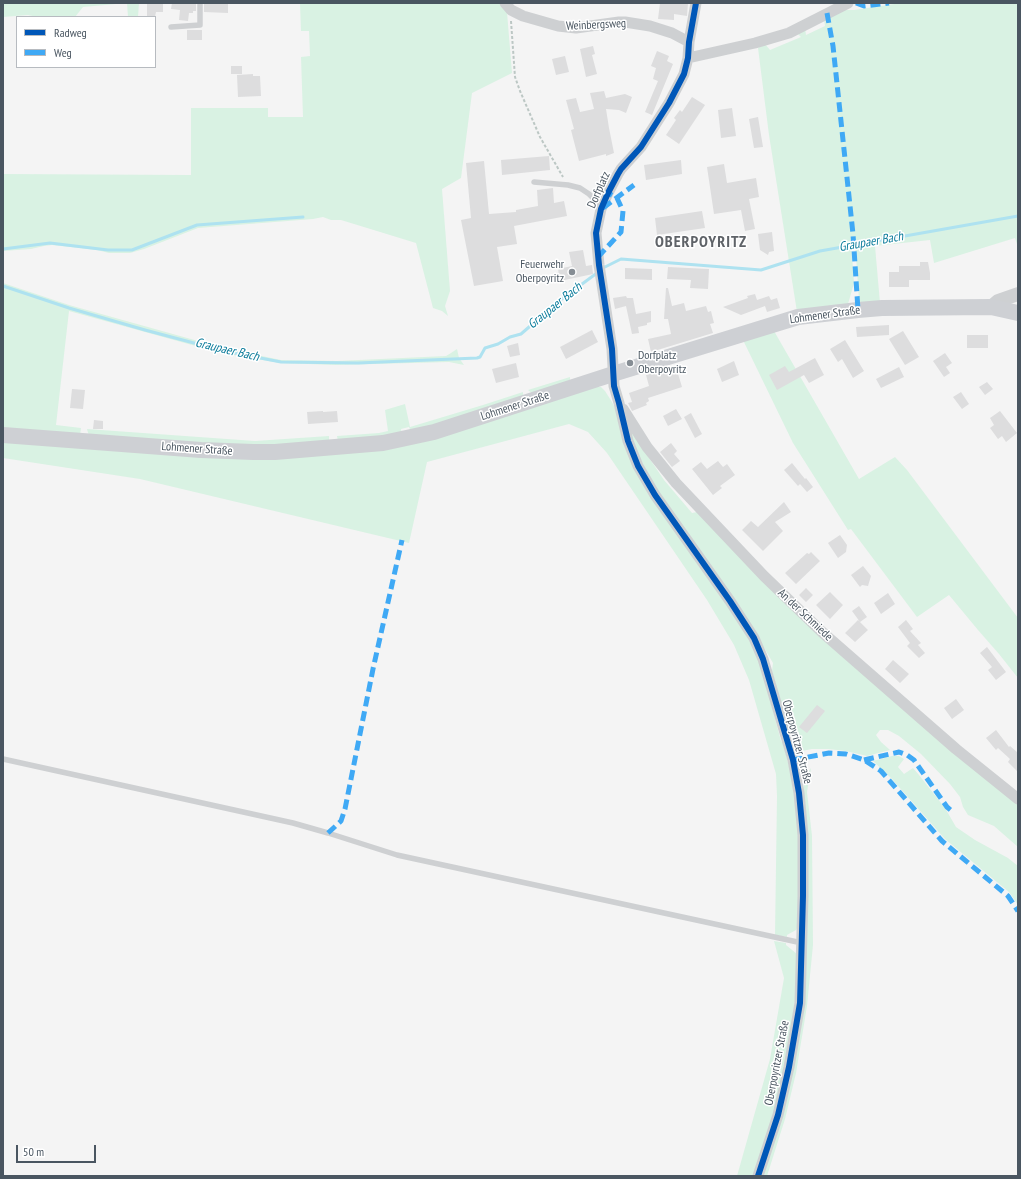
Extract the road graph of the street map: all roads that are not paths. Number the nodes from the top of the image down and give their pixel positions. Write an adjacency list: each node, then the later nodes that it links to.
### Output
1 (200, 3): 5 (lane)
2 (696, 3): 6 (street, Dorfplatz)
3 (848, 3): 7 (street)
4 (508, 6): 6 (street, Weinbergsweg)
5 (171, 27)
6 (689, 42): 7 (street, Dorfplatz)
7 (688, 58): 9 (street, Dorfplatz)
8 (534, 182): 9 (lane)
9 (601, 209): 13 (street, Dorfplatz)
10 (1018, 294): 11 (street)
11 (991, 307): 12 (main road, Lohmener Straße); 13 (main road, Lohmener Straße)
12 (1018, 313)
13 (613, 374): 14 (street, Oberpoyritzer Straße); 15 (main road, Lohmener Straße)
14 (619, 403): 17 (street, An der Schmiede); 18 (street, Oberpoyritzer Straße)
15 (3, 435)
16 (3, 759): 18 (lane)
17 (1018, 799)
18 (802, 943): 19 (street, Oberpoyritzer Straße)
19 (758, 1176)

